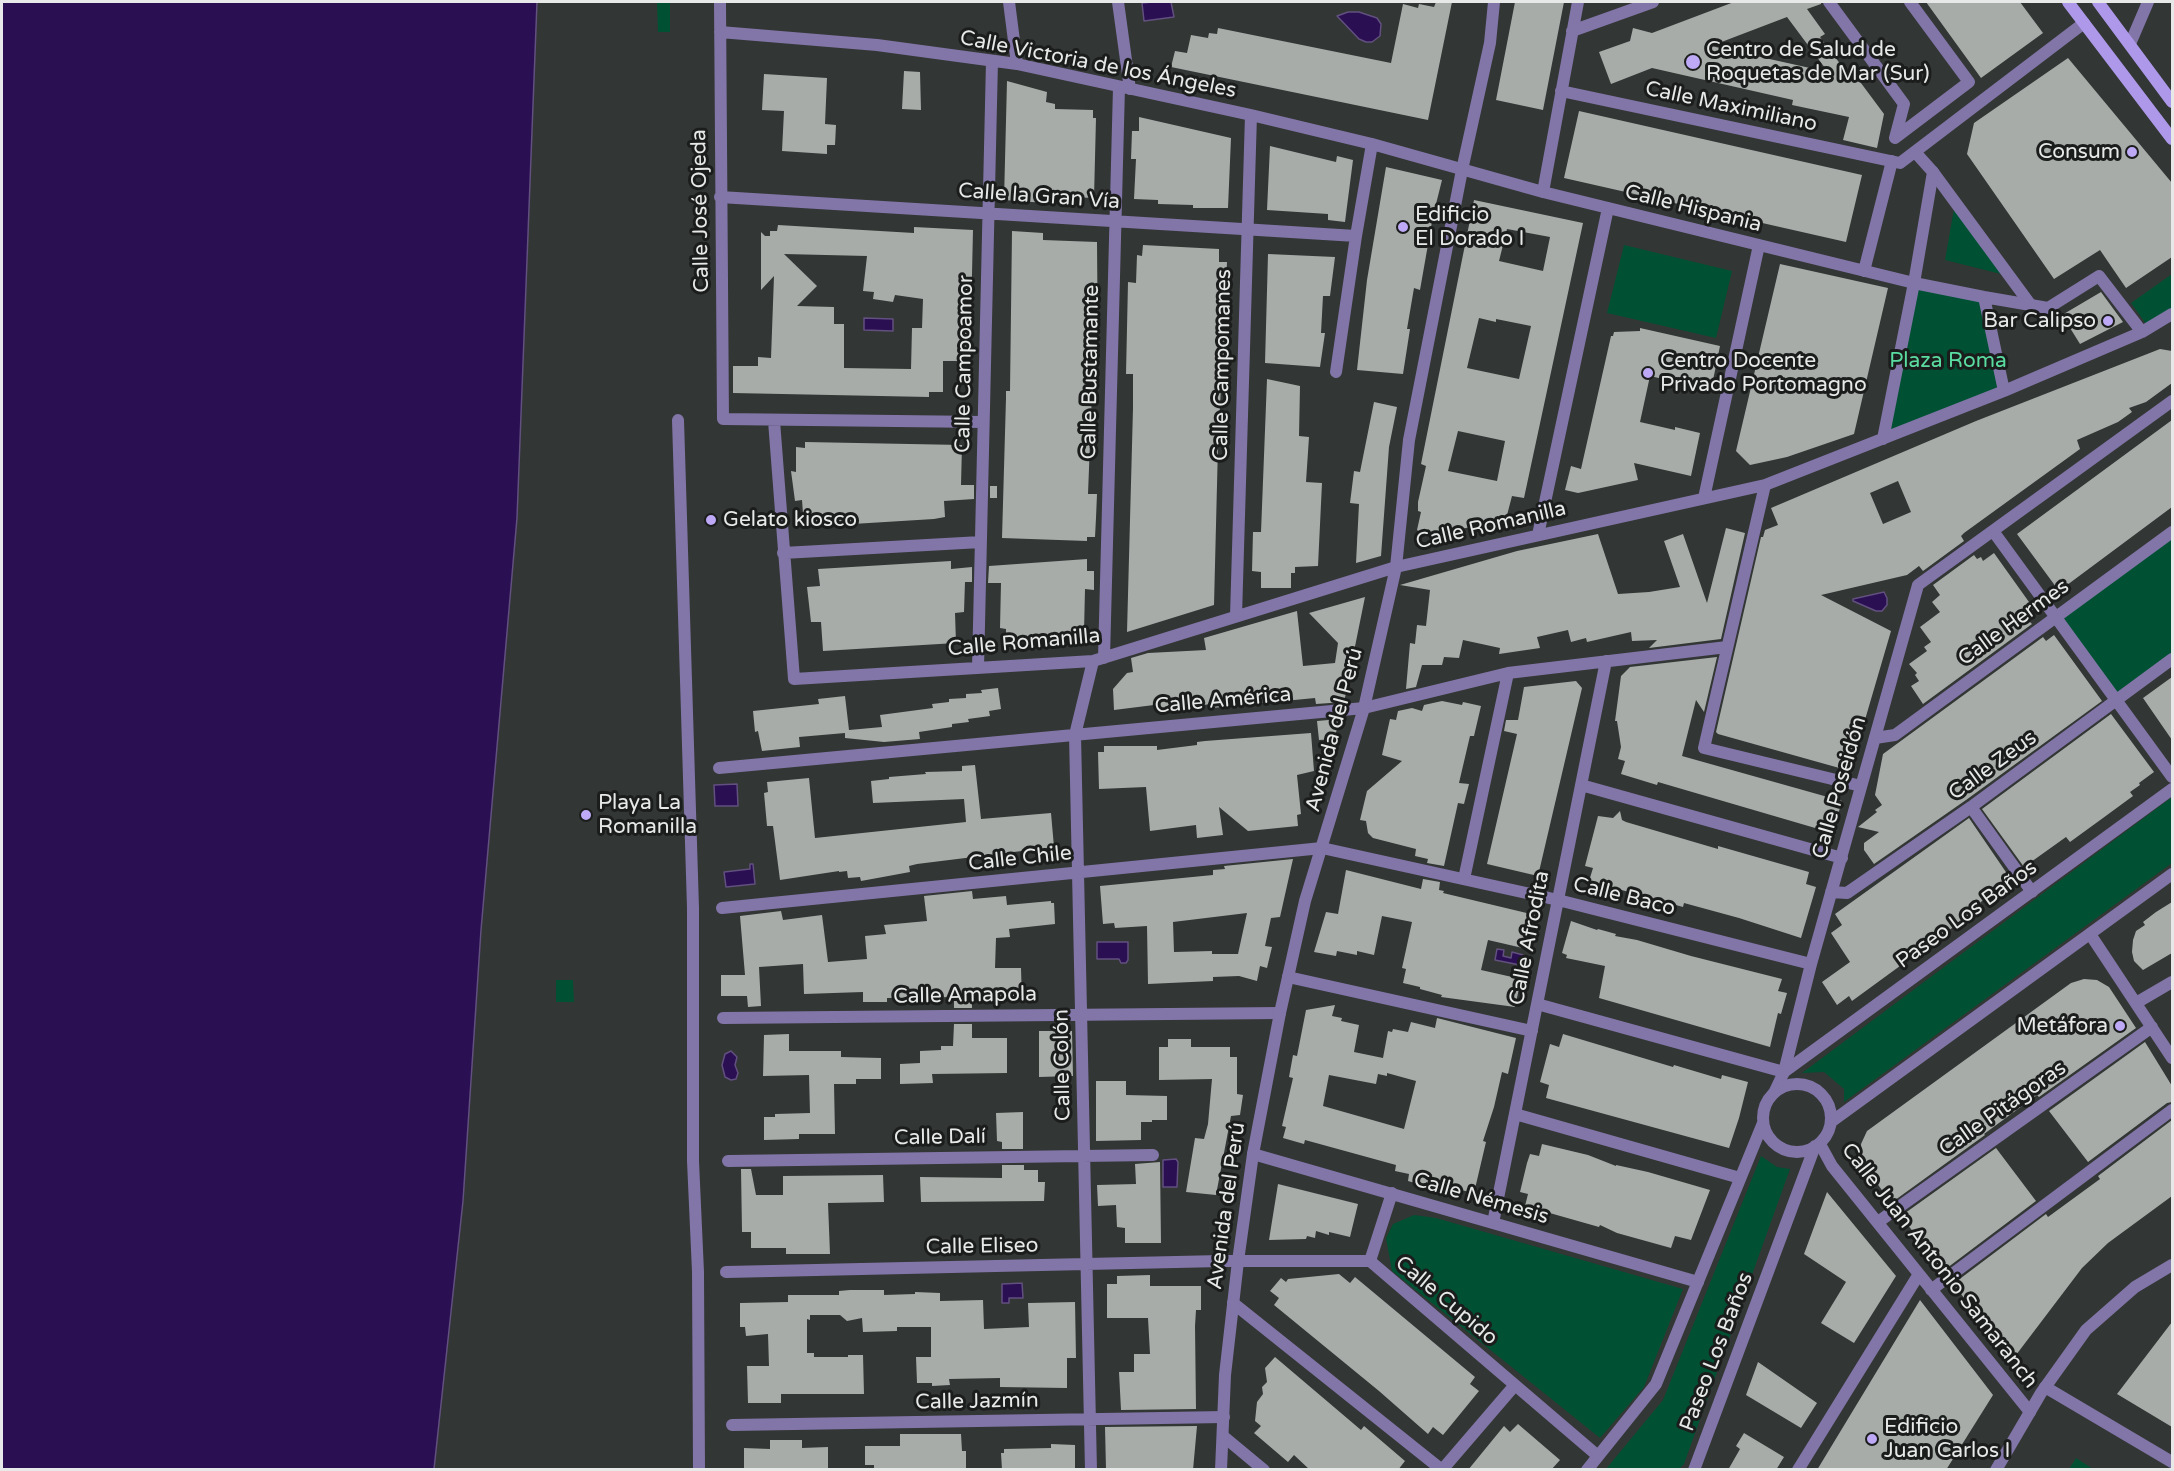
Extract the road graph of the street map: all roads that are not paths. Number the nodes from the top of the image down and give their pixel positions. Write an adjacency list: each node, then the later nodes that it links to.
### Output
1 (720, 2): 14 (street, Calle José Ojeda)
2 (1009, 2): 17 (street)
3 (1118, 2): 18 (street, Calle Bustamante)
4 (1494, 2): 26 (street, Avenida del Perú)
5 (1578, 2): 13 (street)
6 (1653, 2): 13 (street)
7 (1829, 2): 8 (street)
8 (1910, 2)
9 (2068, 2): 12 (main road)
10 (2098, 2): 15 (main road)
11 (2148, 2): 15 (street)
12 (2084, 23): 22 (main road); 24 (street)
13 (1572, 31): 19 (street)
14 (720, 32): 16 (street, Calle Victoria de los Ángeles); 29 (street, Calle José Ojeda)
15 (2130, 44): 20 (main road)
16 (992, 61): 17 (street, Calle Victoria de los Ángeles); 31 (street, Calle Campoamor)
17 (1017, 64): 18 (street, Calle Victoria de los Ángeles)
18 (1125, 88): 21 (street, Calle Victoria de los Ángeles); 32 (street, Calle Bustamante)
19 (1562, 91): 25 (street, Calle Maximiliano); 28 (street)
20 (2172, 102)
21 (1251, 115): 23 (street, Calle Victoria de los Ángeles); 33 (street, Calle Campomanes)
22 (2172, 139)
23 (1372, 144): 26 (street, Calle Victoria de los Ángeles); 34 (street)
24 (1915, 152): 25 (street); 27 (street)
25 (1892, 161): 36 (street)
26 (1462, 170): 28 (street, Calle Hispania); 56 (street, Avenida del Perú)
27 (1933, 172): 37 (street); 39 (street)
28 (1543, 192): 30 (street, Calle Hispania)
29 (720, 197): 31 (street, Calle la Gran Vía); 46 (street, Calle José Ojeda)
30 (1608, 208): 35 (street, Calle Hispania); 53 (street)
31 (988, 214): 32 (street, Calle la Gran Vía); 47 (street, Calle Campoamor)
32 (1114, 221): 33 (street, Calle la Gran Vía); 60 (street, Calle Bustamante)
33 (1246, 230): 34 (street, Calle la Gran Vía); 57 (street, Calle Campomanes)
34 (1356, 236): 42 (street)
35 (1759, 245): 36 (street, Calle Hispania); 50 (street)
36 (1864, 271): 37 (street, Calle Hispania)
37 (1914, 283): 38 (street, Calle Hispania); 48 (street)
38 (1984, 297): 39 (street, Calle Hispania); 43 (street)
39 (2030, 304): 41 (street, Calle Hispania)
40 (2172, 315): 41 (street, Calle Romanilla)
41 (2142, 332): 43 (street, Calle Romanilla)
42 (1336, 372)
43 (2004, 391): 48 (street, Calle Romanilla)
44 (2172, 401): 51 (street, Calle Poseidón)
45 (678, 420): 129 (street)
46 (774, 421): 47 (street); 55 (street)
47 (984, 422): 54 (street, Calle Campoamor)
48 (1883, 439): 49 (street, Calle Romanilla)
49 (1765, 485): 50 (street, Calle Romanilla); 59 (street)
50 (1704, 498): 53 (street, Calle Romanilla)
51 (1993, 531): 58 (street); 68 (street, Calle Poseidón)
52 (2172, 531): 58 (street, Calle Hermes)
53 (1538, 535): 56 (street, Calle Romanilla)
54 (981, 542): 55 (street); 63 (street, Calle Campoamor)
55 (783, 553): 63 (street, Calle Romanilla)
56 (1396, 567): 57 (street, Calle Romanilla); 66 (street, Avenida del Perú)
57 (1236, 616): 60 (street, Calle Romanilla)
58 (2056, 617): 65 (street); 68 (street, Calle Hermes)
59 (1727, 647): 62 (street, Calle América); 72 (street)
60 (1099, 659): 63 (street, Calle Romanilla); 67 (street, Calle Colón)
61 (2172, 659): 65 (street, Calle Zeus)
62 (1606, 661): 64 (street, Calle América); 71 (street, Calle Afrodita)
63 (978, 668)
64 (1508, 673): 66 (street, Calle América); 79 (street)
65 (2116, 700): 70 (street); 74 (street, Calle Zeus)
66 (1364, 708): 67 (street, Calle América); 75 (street, Avenida del Perú)
67 (1075, 735): 69 (street, Calle América); 77 (street, Calle Colón)
68 (1875, 738): 72 (street, Calle Poseidón)
69 (719, 768)
70 (2172, 777)
71 (1581, 785): 76 (street); 82 (street, Calle Afrodita)
72 (1861, 786): 76 (street, Calle Poseidón)
73 (2172, 789): 81 (street, Paseo Los Baños)
74 (1971, 807): 80 (street, Calle Zeus); 81 (street)
75 (1322, 848): 77 (street, Calle Chile); 79 (street, Calle Baco); 86 (street, Avenida del Perú)
76 (1842, 858): 80 (street, Calle Poseidón)
77 (1078, 873): 83 (street, Calle Chile); 91 (street, Calle Colón)
78 (2172, 874): 84 (street)
79 (1464, 879): 82 (street, Calle Baco)
80 (1831, 892): 85 (street, Calle Poseidón)
81 (2032, 892): 96 (street, Paseo Los Baños)
82 (1558, 900): 85 (street, Calle Baco); 89 (street, Calle Afrodita)
83 (722, 908)
84 (2090, 934): 88 (street); 100 (street)
85 (1811, 964): 96 (street, Calle Poseidón)
86 (1288, 976): 90 (street, Avenida del Perú); 94 (street)
87 (2172, 982): 88 (street)
88 (2136, 1003): 93 (street)
89 (1537, 1004): 94 (street, Calle Afrodita); 96 (street)
90 (1280, 1013): 91 (street, Calle Amapola); 103 (street, Avenida del Perú)
91 (1081, 1014): 92 (street, Calle Amapola); 105 (street, Calle Colón)
92 (723, 1018)
93 (2152, 1027): 95 (street); 109 (street, Calle Pitágoras)
94 (1532, 1031): 99 (street, Calle Afrodita)
95 (2172, 1058)
96 (1784, 1072): 97 (street, Calle Poseidón)
97 (1775, 1091): 100 (street); 101 (street)
98 (2172, 1110): 118 (street)
99 (1515, 1114): 107 (street); 110 (street, Calle Afrodita)
100 (1831, 1122): 102 (street)
101 (1763, 1123): 102 (street); 107 (street, Paseo Los Baños)
102 (1817, 1145): 109 (street, Calle Juan Antonio Samaranch); 135 (street, Paseo Los Baños)
103 (1252, 1154): 108 (street, Calle Némesis); 111 (street, Avenida del Perú)
104 (1153, 1155): 105 (street, Calle Dalí)
105 (1084, 1156): 106 (street, Calle Dalí); 113 (street, Calle Colón)
106 (728, 1161)
107 (1740, 1178): 117 (street, Paseo Los Baños)
108 (1392, 1193): 110 (street, Calle Némesis); 112 (street)
109 (1878, 1222): 116 (street, Calle Juan Antonio Samaranch)
110 (1493, 1223): 117 (street, Calle Némesis)
111 (1238, 1261): 112 (street, Calle Cupido); 113 (street, Calle Eliseo); 119 (street, Avenida del Perú)
112 (1370, 1261): 120 (street, Calle Cupido)
113 (1087, 1264): 115 (street, Calle Eliseo); 124 (street, Calle Colón)
114 (2172, 1265): 121 (street)
115 (726, 1272)
116 (1919, 1274): 118 (street, Calle Juan Antonio Samaranch); 136 (street)
117 (1698, 1282): 127 (street, Paseo Los Baños)
118 (1931, 1290): 122 (street, Calle Juan Antonio Samaranch)
119 (1233, 1303): 123 (street, Avenida del Perú); 133 (street)
120 (1515, 1385): 127 (street, Calle Cupido); 133 (street)
121 (2045, 1387): 122 (street); 128 (street)
122 (2030, 1412): 137 (street)
123 (1224, 1417): 124 (street, Calle Jazmín); 126 (street, Avenida del Perú)
124 (1090, 1419): 125 (street, Calle Jazmín); 130 (street, Calle Colón)
125 (732, 1425)
126 (1223, 1436): 131 (street, Avenida del Perú); 132 (street)
127 (1598, 1456): 134 (street, Paseo Los Baños)
128 (2172, 1462)
129 (699, 1470)
130 (1091, 1470)
131 (1221, 1470)
132 (1264, 1470)
133 (1442, 1470)
134 (1587, 1470)
135 (1694, 1470)
136 (1798, 1470)
137 (1996, 1470)

